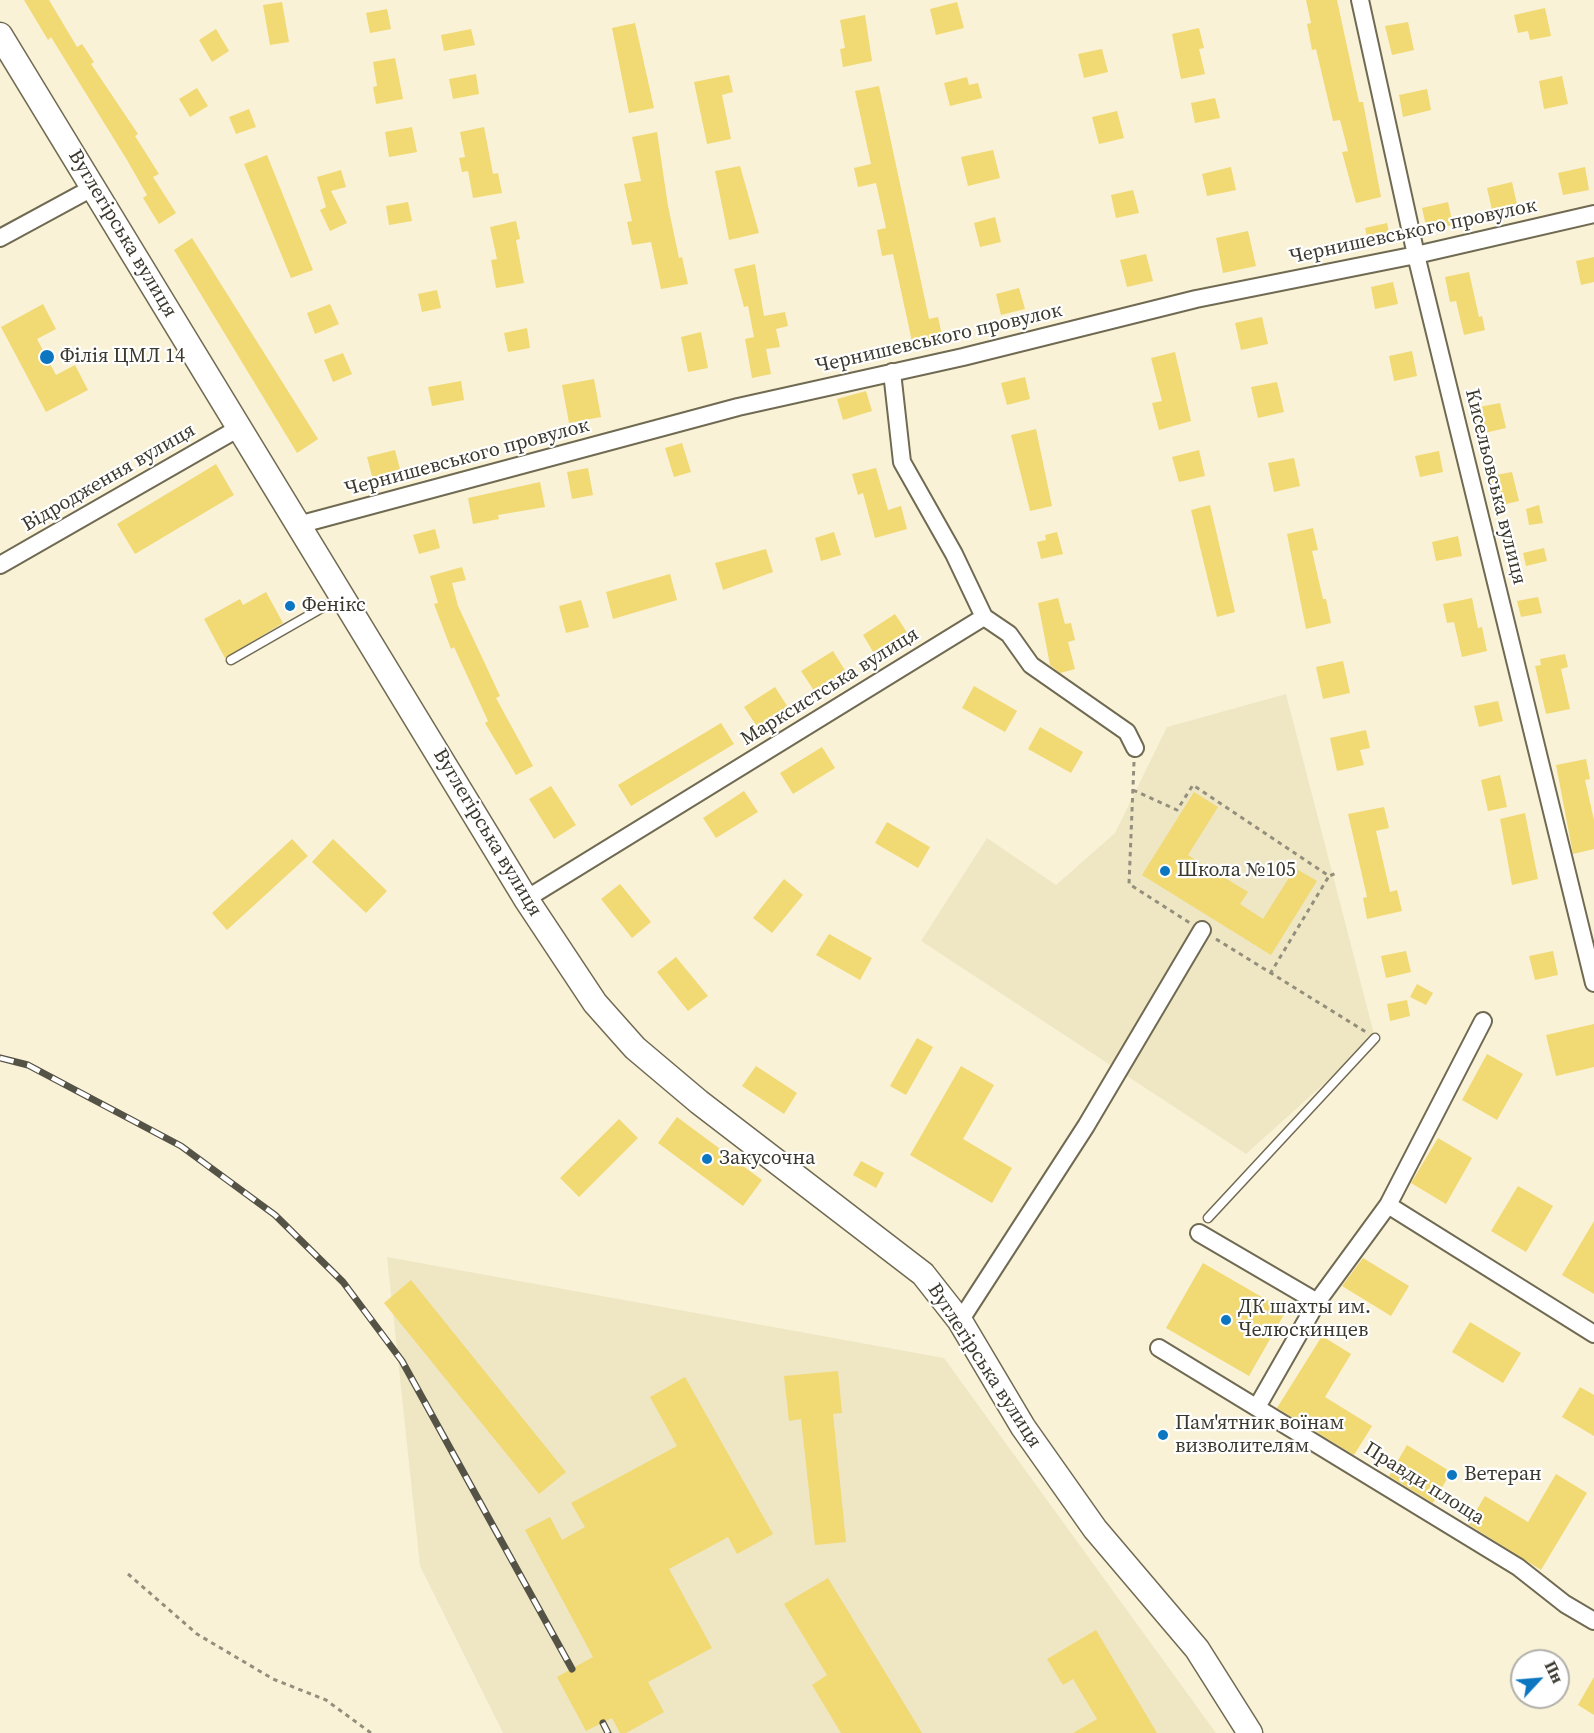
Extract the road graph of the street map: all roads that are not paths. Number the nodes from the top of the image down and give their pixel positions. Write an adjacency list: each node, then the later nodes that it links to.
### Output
1 (1360, 0): 6 (street, Кисельовська вулиця)
2 (0, 35): 3 (street, Вуглегірська вулиця)
3 (94, 187): 5 (street); 8 (street, Вуглегірська вулиця)
4 (1594, 214): 6 (street, Чернишевського провулок)
5 (0, 238)
6 (1416, 255): 7 (street, Чернишевського провулок); 17 (street, Кисельовська вулиця)
7 (892, 372): 9 (street, Чернишевського провулок); 12 (street)
8 (239, 428): 9 (street, Вуглегірська вулиця); 10 (street, Відродження вулиця)
9 (298, 525): 11 (street, Вуглегірська вулиця)
10 (0, 565)
11 (341, 597): 13 (lane); 15 (street, Вуглегірська вулиця)
12 (984, 617): 14 (street); 15 (street, Марксистська вулиця)
13 (231, 660)
14 (1135, 748)
15 (526, 899): 24 (street, Вуглегірська вулиця)
16 (1202, 930): 24 (street)
17 (1594, 983)
18 (1483, 1021): 20 (street)
19 (1375, 1038): 21 (lane)
20 (1388, 1205): 23 (street); 25 (street)
21 (1208, 1218)
22 (1199, 1233): 23 (street)
23 (1317, 1302): 27 (street)
24 (960, 1321): 29 (street, Вуглегірська вулиця)
25 (1594, 1334)
26 (1159, 1348): 27 (street, Правди площа)
27 (1257, 1407): 28 (street, Правди площа)
28 (1594, 1621)
29 (1250, 1733)

